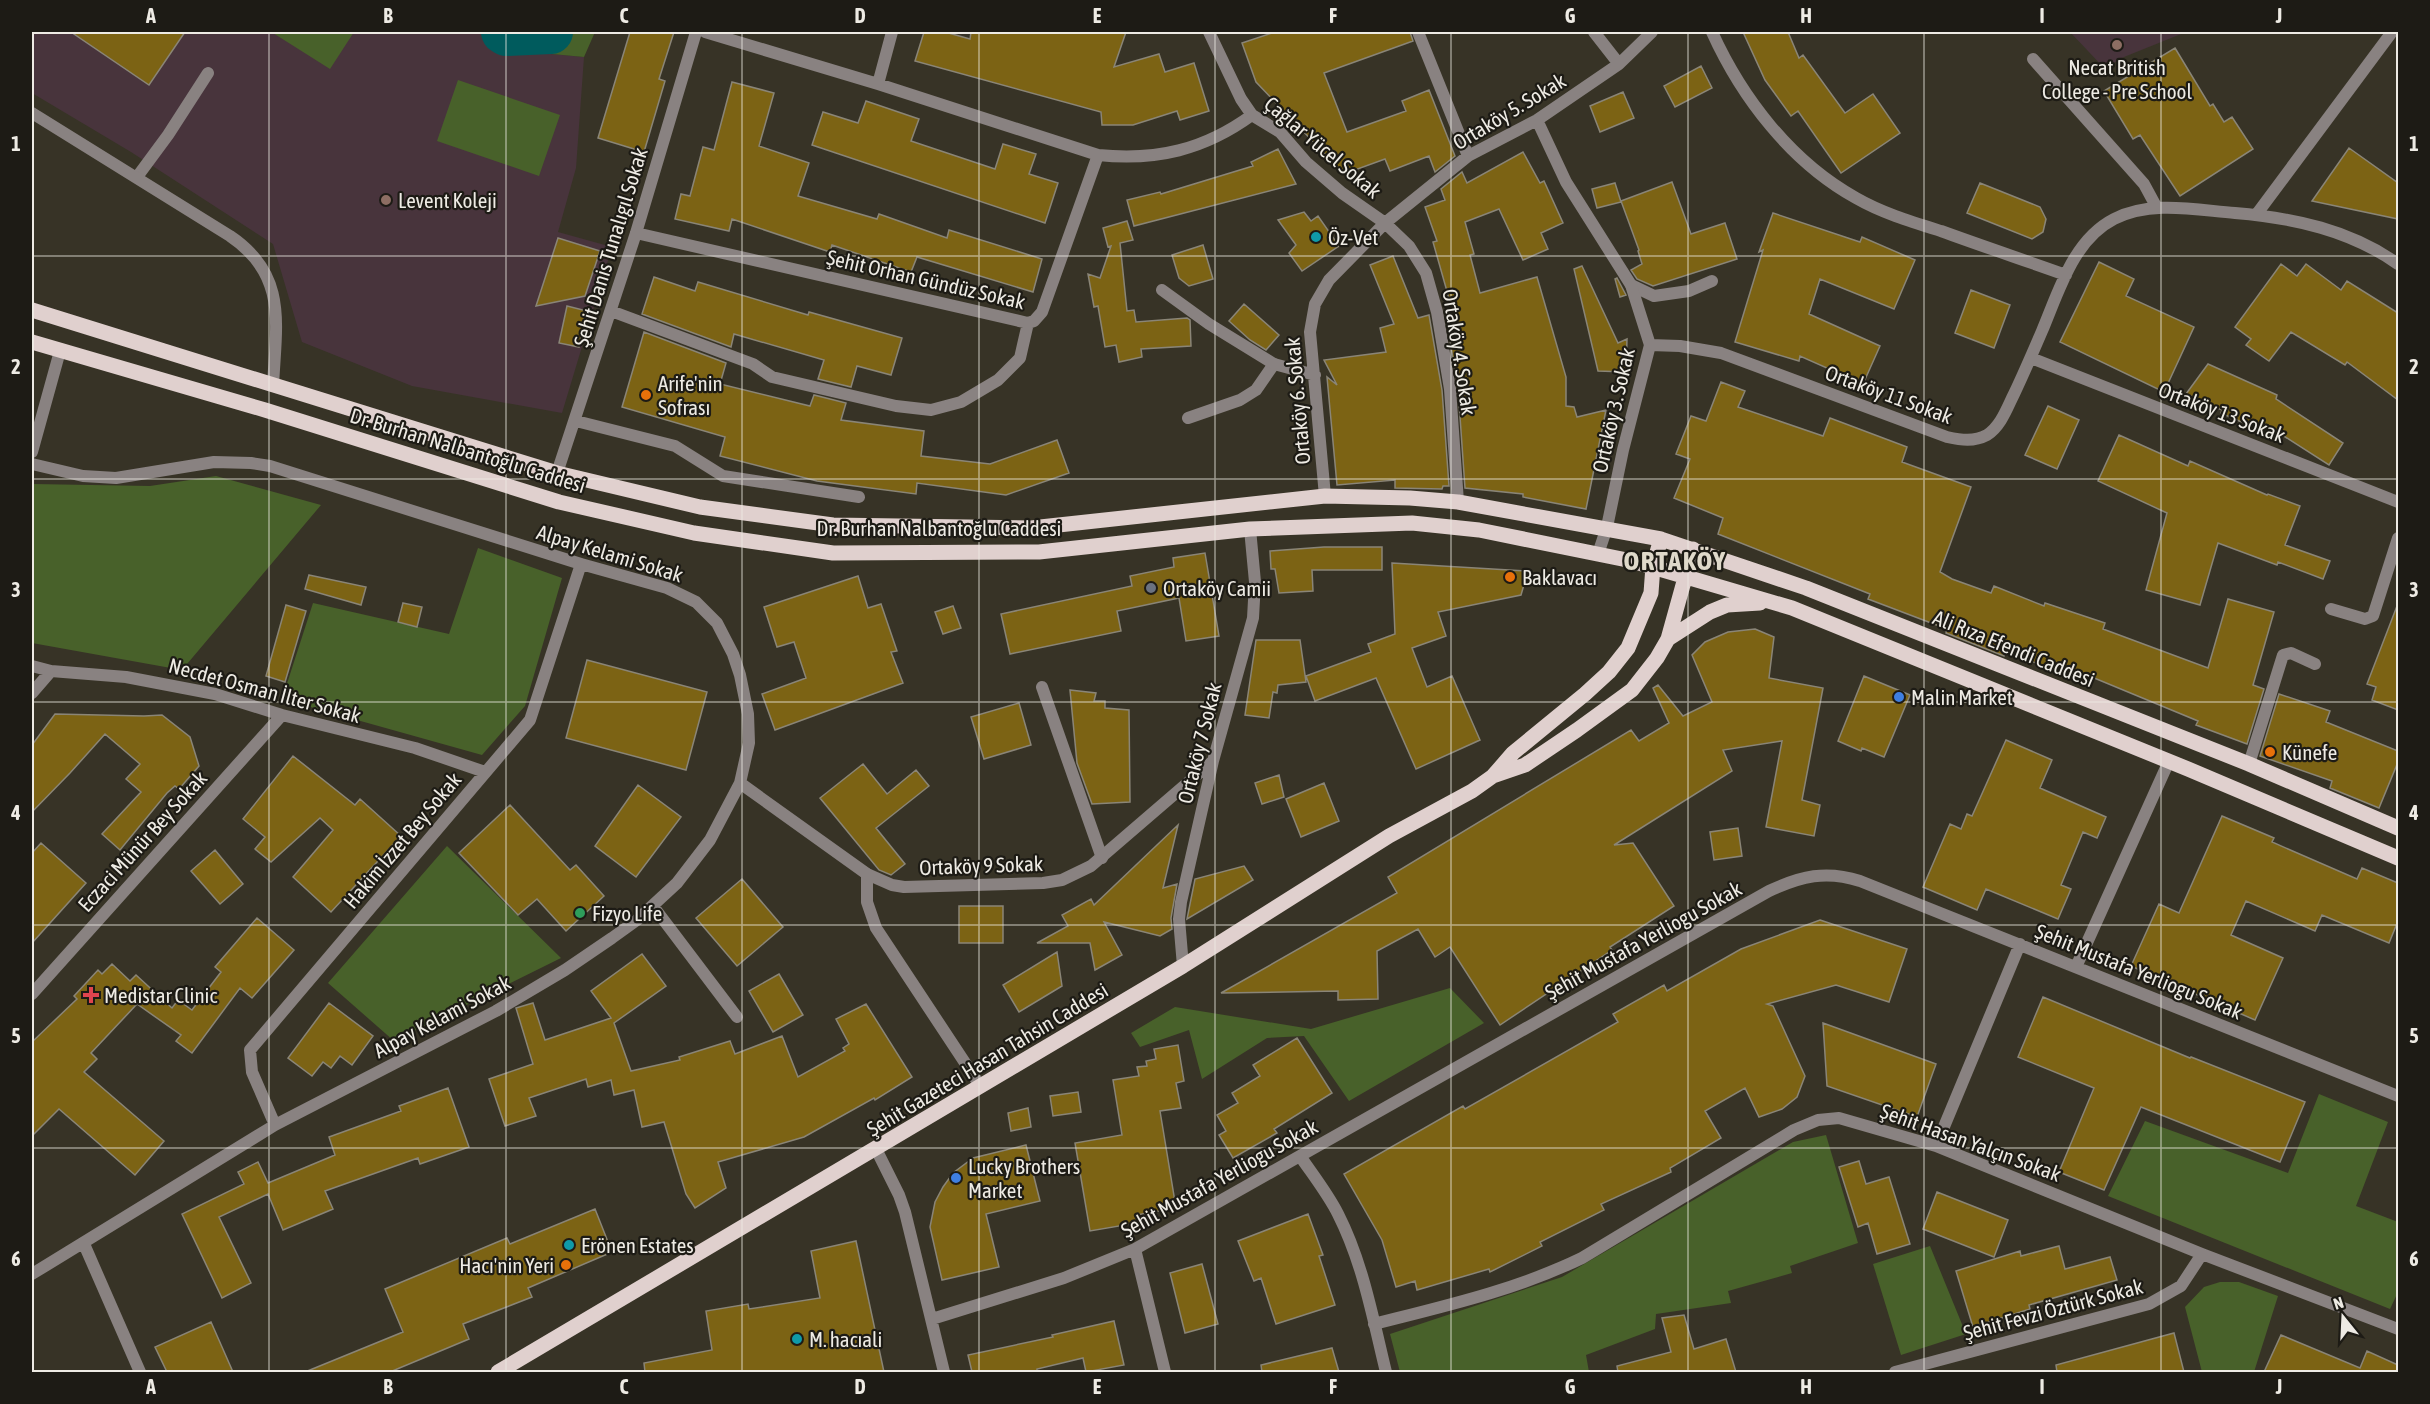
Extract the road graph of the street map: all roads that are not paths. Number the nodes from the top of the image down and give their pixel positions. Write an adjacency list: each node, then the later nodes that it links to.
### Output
1 (696, 32): 23 (street, Şehit Danis Tunalıgıl Sokak)
2 (705, 32): 13 (street)
3 (892, 32): 13 (street)
4 (1209, 32): 15 (street, Çağlar Yücel Sokak)
5 (1418, 32): 18 (street)
6 (1594, 32): 11 (street)
7 (1652, 32): 11 (street, Ortaköy 5. Sokak)
8 (1712, 32): 25 (street)
9 (2392, 32): 21 (street)
10 (2033, 59): 20 (street)
11 (1619, 64): 16 (street, Ortaköy 5. Sokak)
12 (208, 73): 19 (street)
13 (878, 84): 17 (street)
14 (32, 113): 19 (street)
15 (1252, 115): 17 (street); 22 (street, Çağlar Yücel Sokak)
16 (1537, 120): 18 (street, Ortaköy 5. Sokak); 27 (street, Ortaköy 3. Sokak)
17 (1098, 155): 31 (street, Şehit Orhan Gündüz Sokak)
18 (1468, 156): 22 (street, Ortaköy 5. Sokak)
19 (137, 177): 38 (street)
20 (2157, 208): 21 (street); 25 (street, Ortaköy 11 Sokak)
21 (2256, 215): 24 (street)
22 (1385, 223): 37 (street, Ortaköy 6. Sokak); 46 (street, Ortaköy 4. Sokak)
23 (636, 233): 30 (street, Şehit Danis Tunalıgıl Sokak); 31 (street, Şehit Orhan Gündüz Sokak)
24 (2398, 264)
25 (2066, 274): 35 (street, Ortaköy 11 Sokak)
26 (1712, 281): 27 (street)
27 (1631, 285): 33 (street, Ortaköy 3. Sokak)
28 (1162, 290): 36 (street)
29 (32, 310): 38 (main road, Dr. Burhan Nalbantoğlu Caddesi)
30 (611, 311): 31 (street); 40 (street, Şehit Danis Tunalıgıl Sokak)
31 (1028, 323)
32 (32, 342): 34 (main road, Dr. Burhan Nalbantoğlu Caddesi)
33 (1650, 345): 35 (street, Ortaköy 11 Sokak); 48 (street, Ortaköy 3. Sokak)
34 (60, 351): 41 (street); 49 (main road, Dr. Burhan Nalbantoğlu Caddesi)
35 (2031, 358): 47 (street, Ortaköy 13 Sokak)
36 (1274, 364): 37 (street); 39 (street)
37 (1315, 375): 45 (street, Ortaköy 6. Sokak)
38 (273, 386): 43 (main road, Dr. Burhan Nalbantoğlu Caddesi)
39 (1188, 418)
40 (576, 421): 43 (street, Şehit Danis Tunalıgıl Sokak); 44 (street)
41 (32, 452)
42 (32, 464): 54 (street, Alpay Kelami Sokak)
43 (557, 473): 45 (main road, Dr. Burhan Nalbantoğlu Caddesi)
44 (859, 496)
45 (1325, 496): 46 (main road, Dr. Burhan Nalbantoğlu Caddesi)
46 (1458, 502): 48 (main road, Dr. Burhan Nalbantoğlu Caddesi)
47 (2398, 502)
48 (1607, 527): 51 (main road, Ali Rıza Efendi Caddesi); 53 (street, Ortaköy 3. Sokak)
49 (1250, 529): 53 (main road, Dr. Burhan Nalbantoğlu Caddesi); 66 (street, Ortaköy 7 Sokak)
50 (2398, 538): 58 (street)
51 (1661, 539): 52 (main road, Ali Rıza Efendi Caddesi); 55 (main road, Şehit Gazeteci Hasan Tahsin Caddesi)
52 (1693, 549): 56 (main road, Şehit Gazeteci Hasan Tahsin Caddesi); 68 (main road, Ali Rıza Efendi Caddesi)
53 (1598, 554): 55 (main road, Dr. Burhan Nalbantoğlu Caddesi)
54 (581, 564): 69 (street, Hakim İzzet Bey Sokak); 71 (street, Alpay Kelami Sokak)
55 (1653, 566): 56 (main road); 70 (main road, Şehit Gazeteci Hasan Tahsin Caddesi)
56 (1685, 576): 57 (main road); 59 (main road, Şehit Gazeteci Hasan Tahsin Caddesi)
57 (1772, 603): 59 (main road); 67 (main road)
58 (2331, 609)
59 (1668, 639): 70 (main road, Şehit Gazeteci Hasan Tahsin Caddesi)
60 (2315, 664): 68 (street)
61 (32, 666): 62 (street, Necdet Osman İlter Sokak)
62 (51, 671): 64 (street); 65 (street, Necdet Osman İlter Sokak)
63 (1042, 687): 73 (street)
64 (32, 693)
65 (282, 715): 69 (street, Necdet Osman İlter Sokak); 80 (street, Eczaci Münür Bey Sokak)
66 (1213, 761): 73 (street, Ortaköy 9 Sokak); 78 (street, Ortaköy 7 Sokak)
67 (2169, 761): 74 (main road); 79 (street)
68 (2249, 764): 72 (main road, Ali Rıza Efendi Caddesi)
69 (485, 772): 84 (street, Hakim İzzet Bey Sokak)
70 (1493, 776): 78 (main road, Şehit Gazeteci Hasan Tahsin Caddesi)
71 (740, 783): 75 (street, Ortaköy 9 Sokak); 76 (street, Alpay Kelami Sokak)
72 (2398, 828)
73 (1101, 858): 75 (street, Ortaköy 9 Sokak)
74 (2398, 858)
75 (867, 874): 82 (street)
76 (653, 906): 81 (street); 84 (street, Alpay Kelami Sokak)
77 (2020, 944): 79 (street, Şehit Mustafa Yerliogu Sokak); 85 (street); 87 (street, Şehit Mustafa Yerliogu Sokak)
78 (1183, 966): 82 (main road, Şehit Gazeteci Hasan Tahsin Caddesi)
79 (2076, 967): 83 (street, Şehit Mustafa Yerliogu Sokak)
80 (32, 994)
81 (737, 1017)
82 (981, 1087): 86 (main road, Şehit Gazeteci Hasan Tahsin Caddesi)
83 (2398, 1096)
84 (275, 1125): 88 (street, Alpay Kelami Sokak)
85 (1936, 1146): 90 (street, Şehit Hasan Yalçın Sokak); 93 (street, Şehit Hasan Yalçın Sokak)
86 (876, 1149): 92 (street); 96 (main road, Şehit Gazeteci Hasan Tahsin Caddesi)
87 (1300, 1156): 89 (street, Şehit Mustafa Yerliogu Sokak); 93 (street)
88 (84, 1244): 91 (street, Alpay Kelami Sokak); 95 (street)
89 (1135, 1249): 92 (street, Şehit Mustafa Yerliogu Sokak); 98 (street)
90 (2202, 1254): 94 (street, Şehit Hasan Yalçın Sokak); 100 (street, Şehit Fevzi Öztürk Sokak)
91 (32, 1274)
92 (932, 1319): 97 (street)
93 (1374, 1324): 99 (street)
94 (2398, 1329)
95 (140, 1372)
96 (498, 1372)
97 (944, 1372)
98 (1165, 1372)
99 (1386, 1372)
100 (1895, 1372)

